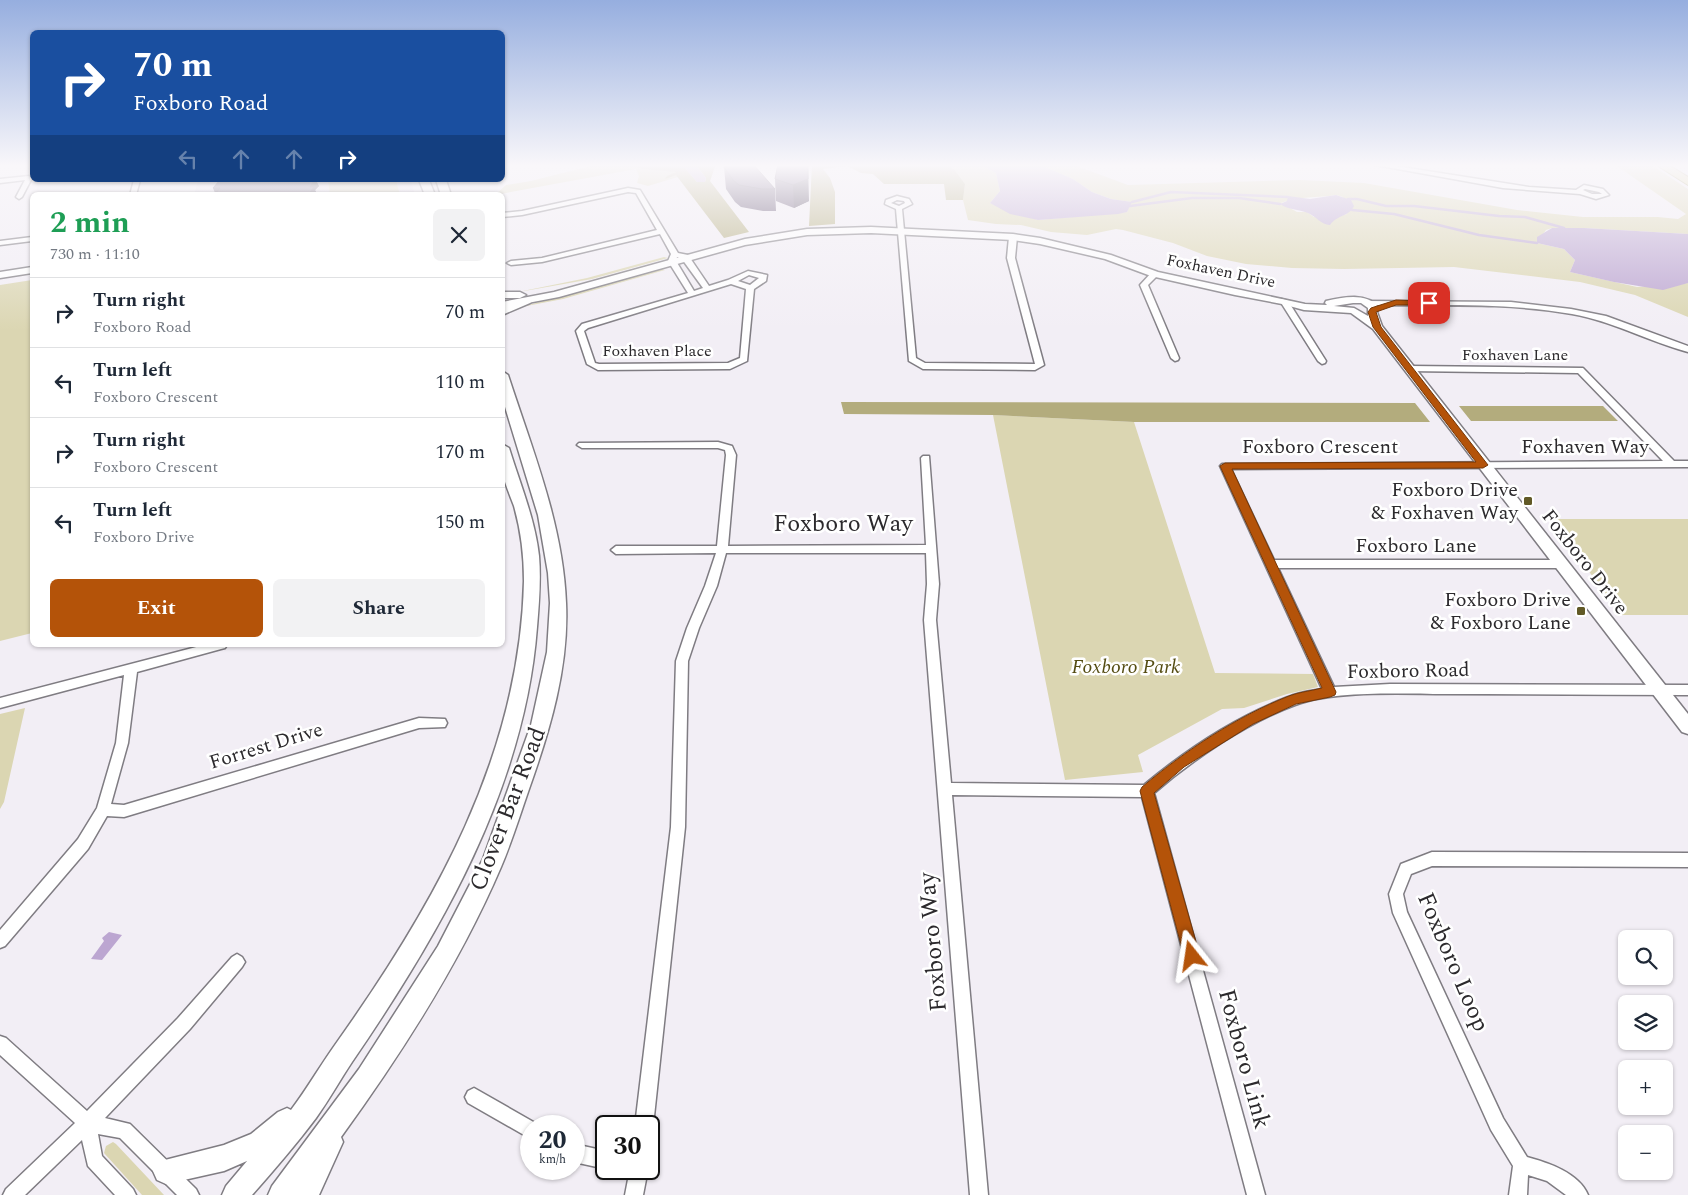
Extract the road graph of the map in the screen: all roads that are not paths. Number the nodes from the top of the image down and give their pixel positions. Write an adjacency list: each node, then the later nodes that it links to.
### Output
1 (656, 220): 3 (street)
2 (900, 220): 4 (street)
3 (662, 231): 8 (street); 9 (street)
4 (901, 231): 5 (street, Foxhaven Drive); 5 (street); 8 (street, Foxhaven Drive)
5 (1013, 237): 11 (street, Foxhaven Drive)
6 (30, 238): 7 (street)
7 (0, 243)
8 (677, 258): 15 (street); 16 (street); 18 (street, Foxhaven Drive)
9 (511, 263)
10 (30, 270): 12 (street)
11 (1154, 274): 19 (street, Foxhaven Drive); 26 (street)
12 (0, 275)
13 (731, 282): 14 (street); 14 (street, Foxhaven Place); 15 (street, Foxhaven Place)
14 (750, 288): 16 (street, Foxhaven Place)
15 (707, 289): 16 (street, Foxhaven Place)
16 (692, 294)
17 (505, 296): 18 (main road)
18 (523, 298): 20 (street, Foxhaven Drive); 23 (main road)
19 (1288, 302): 21 (street, Foxhaven Drive); 27 (street)
20 (505, 304)
21 (1350, 308): 22 (street); 22 (street); 24 (street, Foxboro Drive)
22 (1371, 308): 24 (street, Foxboro Drive); 25 (street)
23 (505, 310)
24 (1377, 327): 28 (street, Foxboro Drive)
25 (1688, 349)
26 (1175, 358)
27 (1322, 361)
28 (1410, 369): 33 (street, Foxhaven Lane); 35 (street, Foxboro Drive)
29 (505, 384): 59 (main road, Clover Bar Road)
30 (582, 445): 38 (street)
31 (505, 456): 57 (main road, Clover Bar Road)
32 (926, 458): 36 (street)
33 (1671, 464): 34 (street, Foxhaven Way); 35 (street, Foxhaven Way)
34 (1688, 464)
35 (1483, 465): 39 (street, Foxboro Crescent); 40 (street, Foxboro Drive)
36 (931, 549): 38 (street, Foxboro Way); 49 (street, Foxboro Way)
37 (616, 550): 38 (street, Foxboro Way)
38 (722, 550): 58 (street)
39 (1271, 564): 40 (street, Foxboro Lane); 45 (street, Foxboro Crescent)
40 (1561, 564): 43 (street, Foxboro Drive)
41 (214, 647): 42 (street)
42 (131, 669): 46 (street); 51 (street)
43 (1658, 690): 44 (street, Foxboro Road); 45 (street, Foxboro Road); 48 (street, Foxboro Drive)
44 (1688, 690)
45 (1330, 692): 50 (street, Foxboro Road)
46 (0, 703)
47 (441, 723): 51 (street, Forrest Drive)
48 (1688, 727)
49 (946, 789): 50 (street); 72 (street, Foxboro Way)
50 (1147, 791): 73 (street, Foxboro Link)
51 (104, 810): 53 (street)
52 (1688, 860): 62 (street, Foxboro Loop)
53 (0, 942)
54 (237, 962): 60 (street)
55 (0, 1044): 60 (street)
56 (474, 1097): 61 (street)
57 (314, 1099): 63 (main road); 68 (main road, Clover Bar Road)
58 (645, 1115)
59 (340, 1119): 69 (main road, Clover Bar Road); 70 (main road)
60 (88, 1123): 63 (street); 65 (street); 66 (street)
61 (520, 1124)
62 (1522, 1165): 74 (street); 75 (street)
63 (166, 1171): 67 (street)
64 (637, 1180): 71 (street)
65 (12, 1195)
66 (127, 1195)
67 (190, 1195)
68 (235, 1195)
69 (281, 1195)
70 (306, 1195)
71 (634, 1195)
72 (979, 1195)
73 (1256, 1195)
74 (1518, 1195)
75 (1579, 1195)

